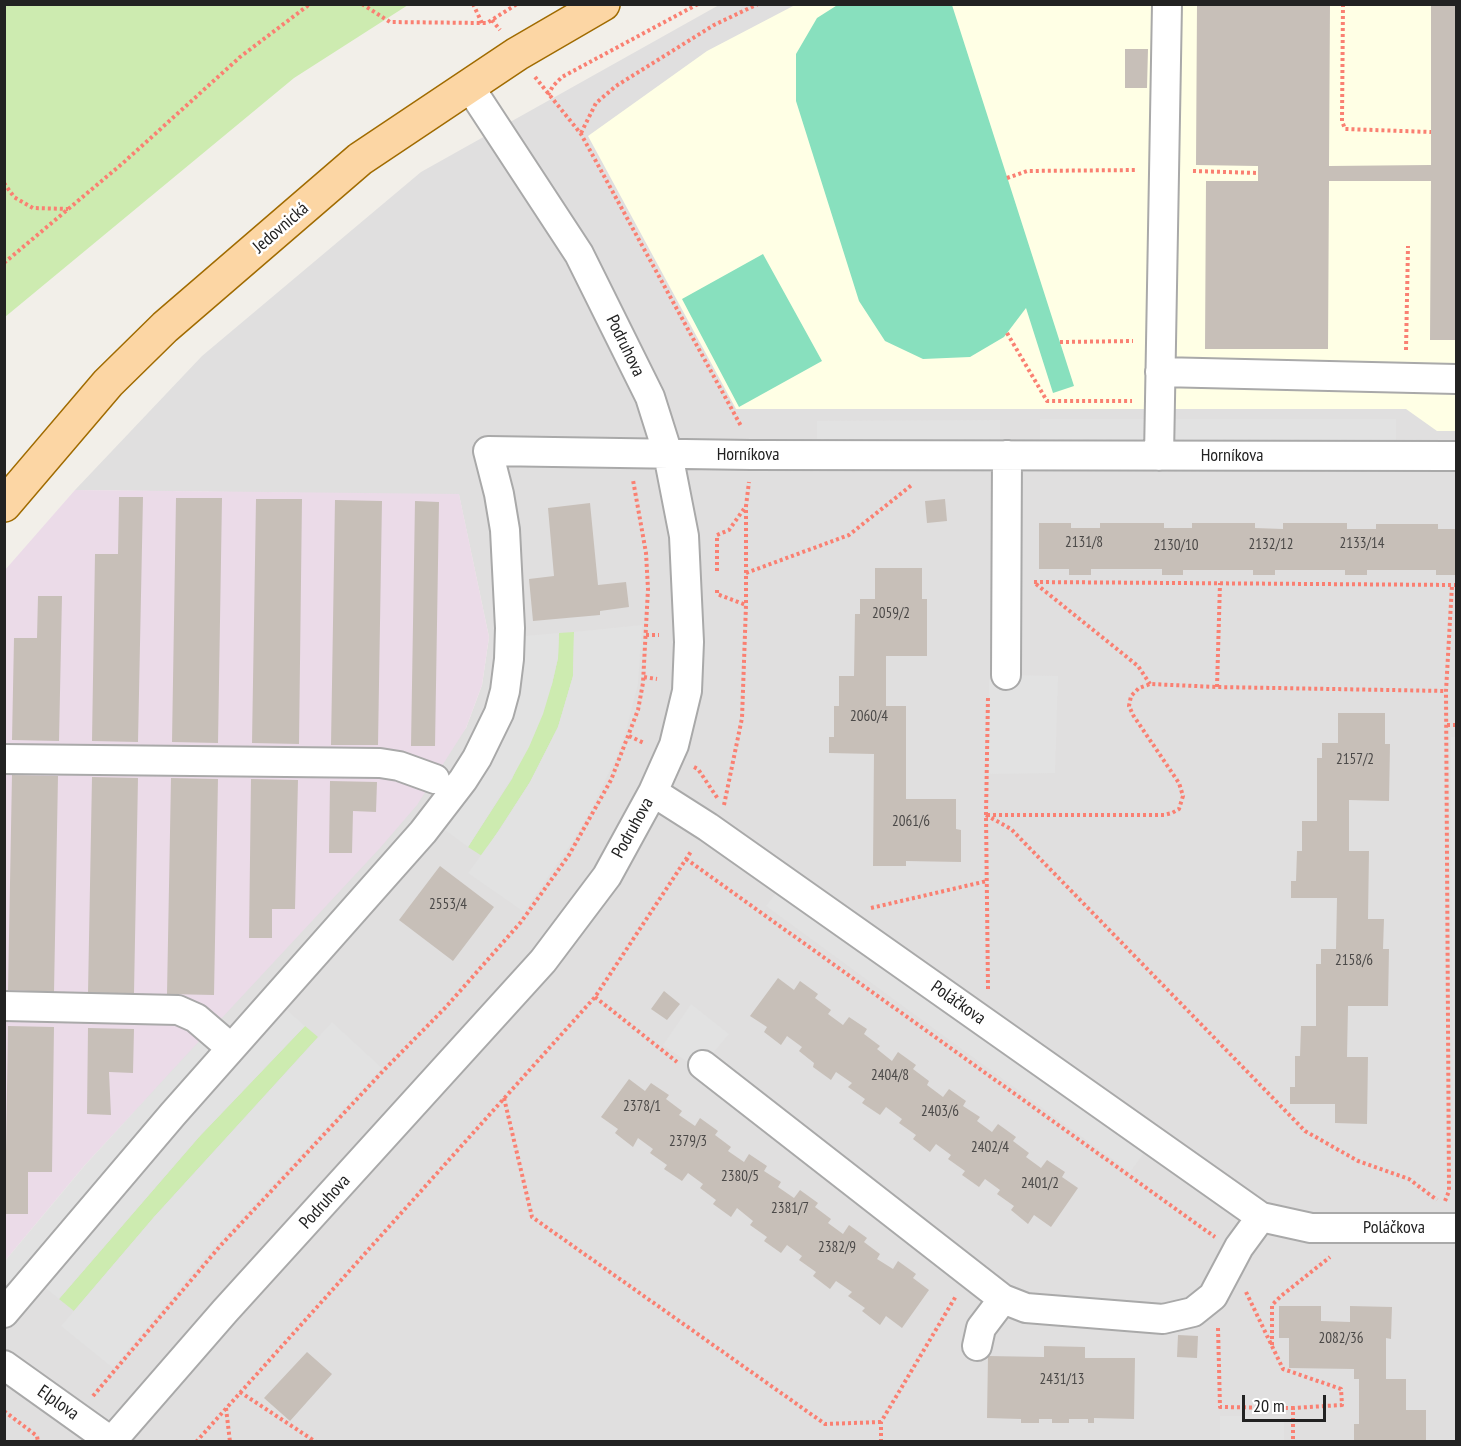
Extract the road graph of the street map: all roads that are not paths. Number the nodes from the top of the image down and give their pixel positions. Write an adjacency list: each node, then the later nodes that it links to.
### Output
1 (603, 4): 3 (main road, Jedovnická)
2 (1167, 4): 4 (street)
3 (469, 86): 6 (street, Podruhova); 10 (main road, Jedovnická)
4 (1160, 372): 5 (street); 8 (street)
5 (1456, 379)
6 (668, 454): 7 (street, Horníkova); 14 (street, Podruhova); 16 (street, Horníkova)
7 (1007, 455): 8 (street, Horníkova); 11 (street)
8 (1159, 456): 9 (street, Horníkova)
9 (1456, 456)
10 (4, 505)
11 (997, 683)
12 (4, 759): 13 (street)
13 (435, 779)
14 (653, 792): 19 (street, Poláčkova); 24 (street, Podruhova)
15 (4, 1006): 16 (street)
16 (231, 1048): 21 (street)
17 (703, 1065): 20 (street)
18 (1450, 1216): 19 (street, Poláčkova)
19 (1261, 1217): 20 (street)
20 (1003, 1299): 22 (street)
21 (4, 1312)
22 (977, 1346)
23 (4, 1365): 24 (street, Elplova)
24 (112, 1441)

